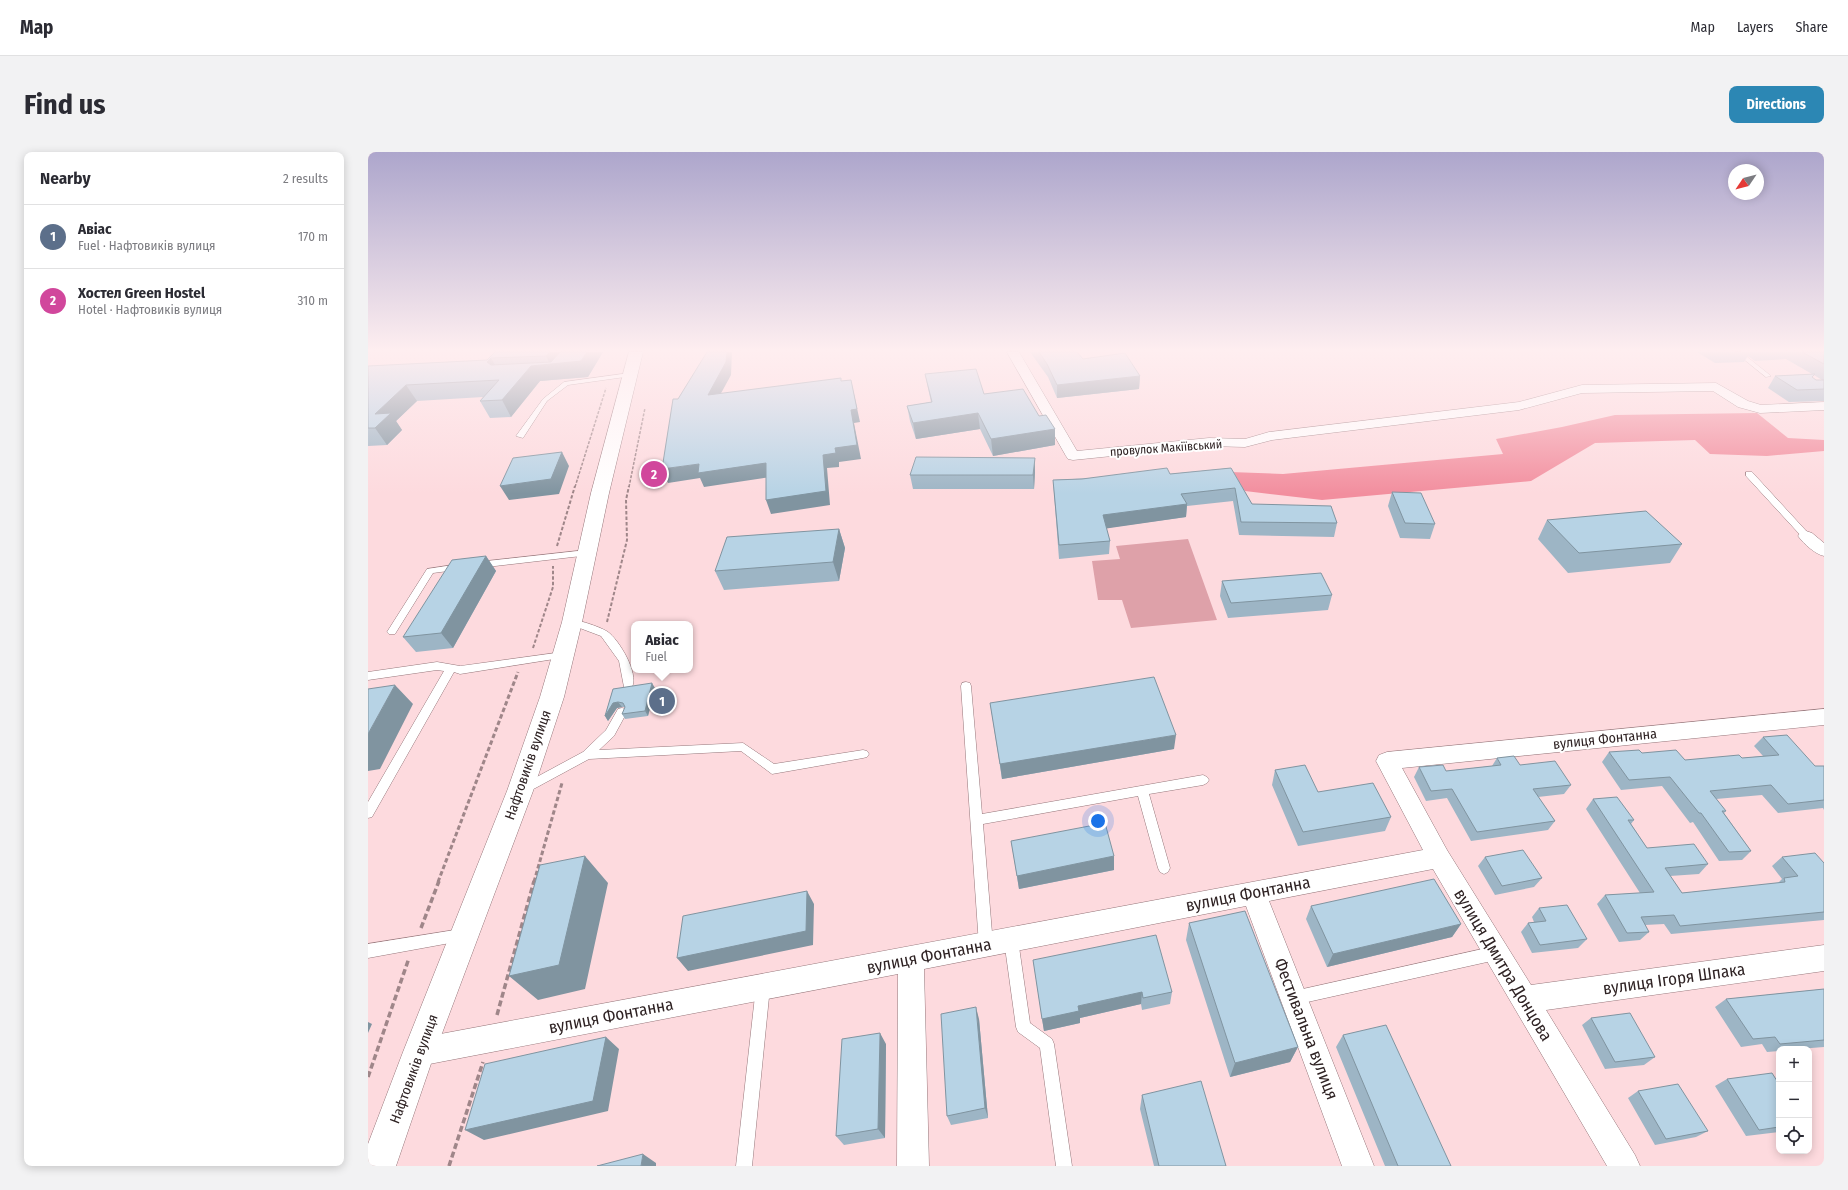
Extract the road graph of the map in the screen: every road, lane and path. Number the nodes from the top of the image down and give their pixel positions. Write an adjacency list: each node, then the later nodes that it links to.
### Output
1 (546, 399): 8 (lane)
2 (624, 399): 12 (street, Нафтовиків вулиця)
3 (1040, 399): 4 (street, провулок Макіївський)
4 (1546, 399)
5 (1736, 399): 6 (street, провулок Макіївський)
6 (1824, 406)
7 (645, 408): 15 (path)
8 (520, 436)
9 (1749, 474): 10 (lane)
10 (1806, 536): 11 (street)
11 (1824, 551)
12 (587, 553): 13 (street, Нафтовиків вулиця); 14 (lane)
13 (572, 622): 15 (lane); 16 (street, Нафтовиків вулиця)
14 (392, 632)
15 (604, 634): 19 (lane)
16 (563, 655): 17 (lane); 29 (street, Нафтовиків вулиця)
17 (451, 668): 18 (lane); 30 (lane)
18 (368, 676)
19 (628, 684)
20 (966, 686): 31 (lane)
21 (622, 712): 24 (lane)
22 (1824, 717): 25 (street, вулиця Фонтанна)
23 (863, 754): 24 (lane)
24 (587, 755): 26 (lane)
25 (1387, 761): 32 (street, вулиця Дмитра Донцова)
26 (566, 766): 29 (lane); 46 (path)
27 (1203, 780): 28 (lane)
28 (1142, 790): 31 (lane); 33 (lane)
29 (520, 791): 35 (street, Нафтовиків вулиця)
30 (368, 813)
31 (976, 820): 37 (lane)
32 (1439, 857): 34 (street, вулиця Фонтанна); 39 (street, вулиця Дмитра Донцова)
33 (1164, 868)
34 (1254, 893): 36 (street, вулиця Фонтанна); 44 (street, Фестивальна вулиця)
35 (465, 934): 38 (lane); 47 (street, Нафтовиків вулиця)
36 (1011, 940): 37 (street, вулиця Фонтанна); 53 (lane)
37 (986, 945): 41 (street, вулиця Фонтанна)
38 (368, 951)
39 (1496, 953): 44 (lane); 45 (street, вулиця Дмитра Донцова)
40 (1824, 958): 45 (street, вулиця Ігоря Шпака)
41 (911, 959): 43 (street, вулиця Фонтанна); 52 (street)
42 (408, 962): 48 (path)
43 (763, 987): 46 (street, вулиця Фонтанна); 51 (lane)
44 (1294, 998): 54 (street, Фестивальна вулиця)
45 (1524, 1000): 55 (street, вулиця Дмитра Донцова)
46 (491, 1038): 47 (street, вулиця Фонтанна); 50 (path)
47 (419, 1052): 49 (street, Нафтовиків вулиця)
48 (368, 1077)
49 (376, 1158)
50 (449, 1166)
51 (744, 1166)
52 (913, 1166)
53 (1064, 1166)
54 (1358, 1166)
55 (1624, 1166)

